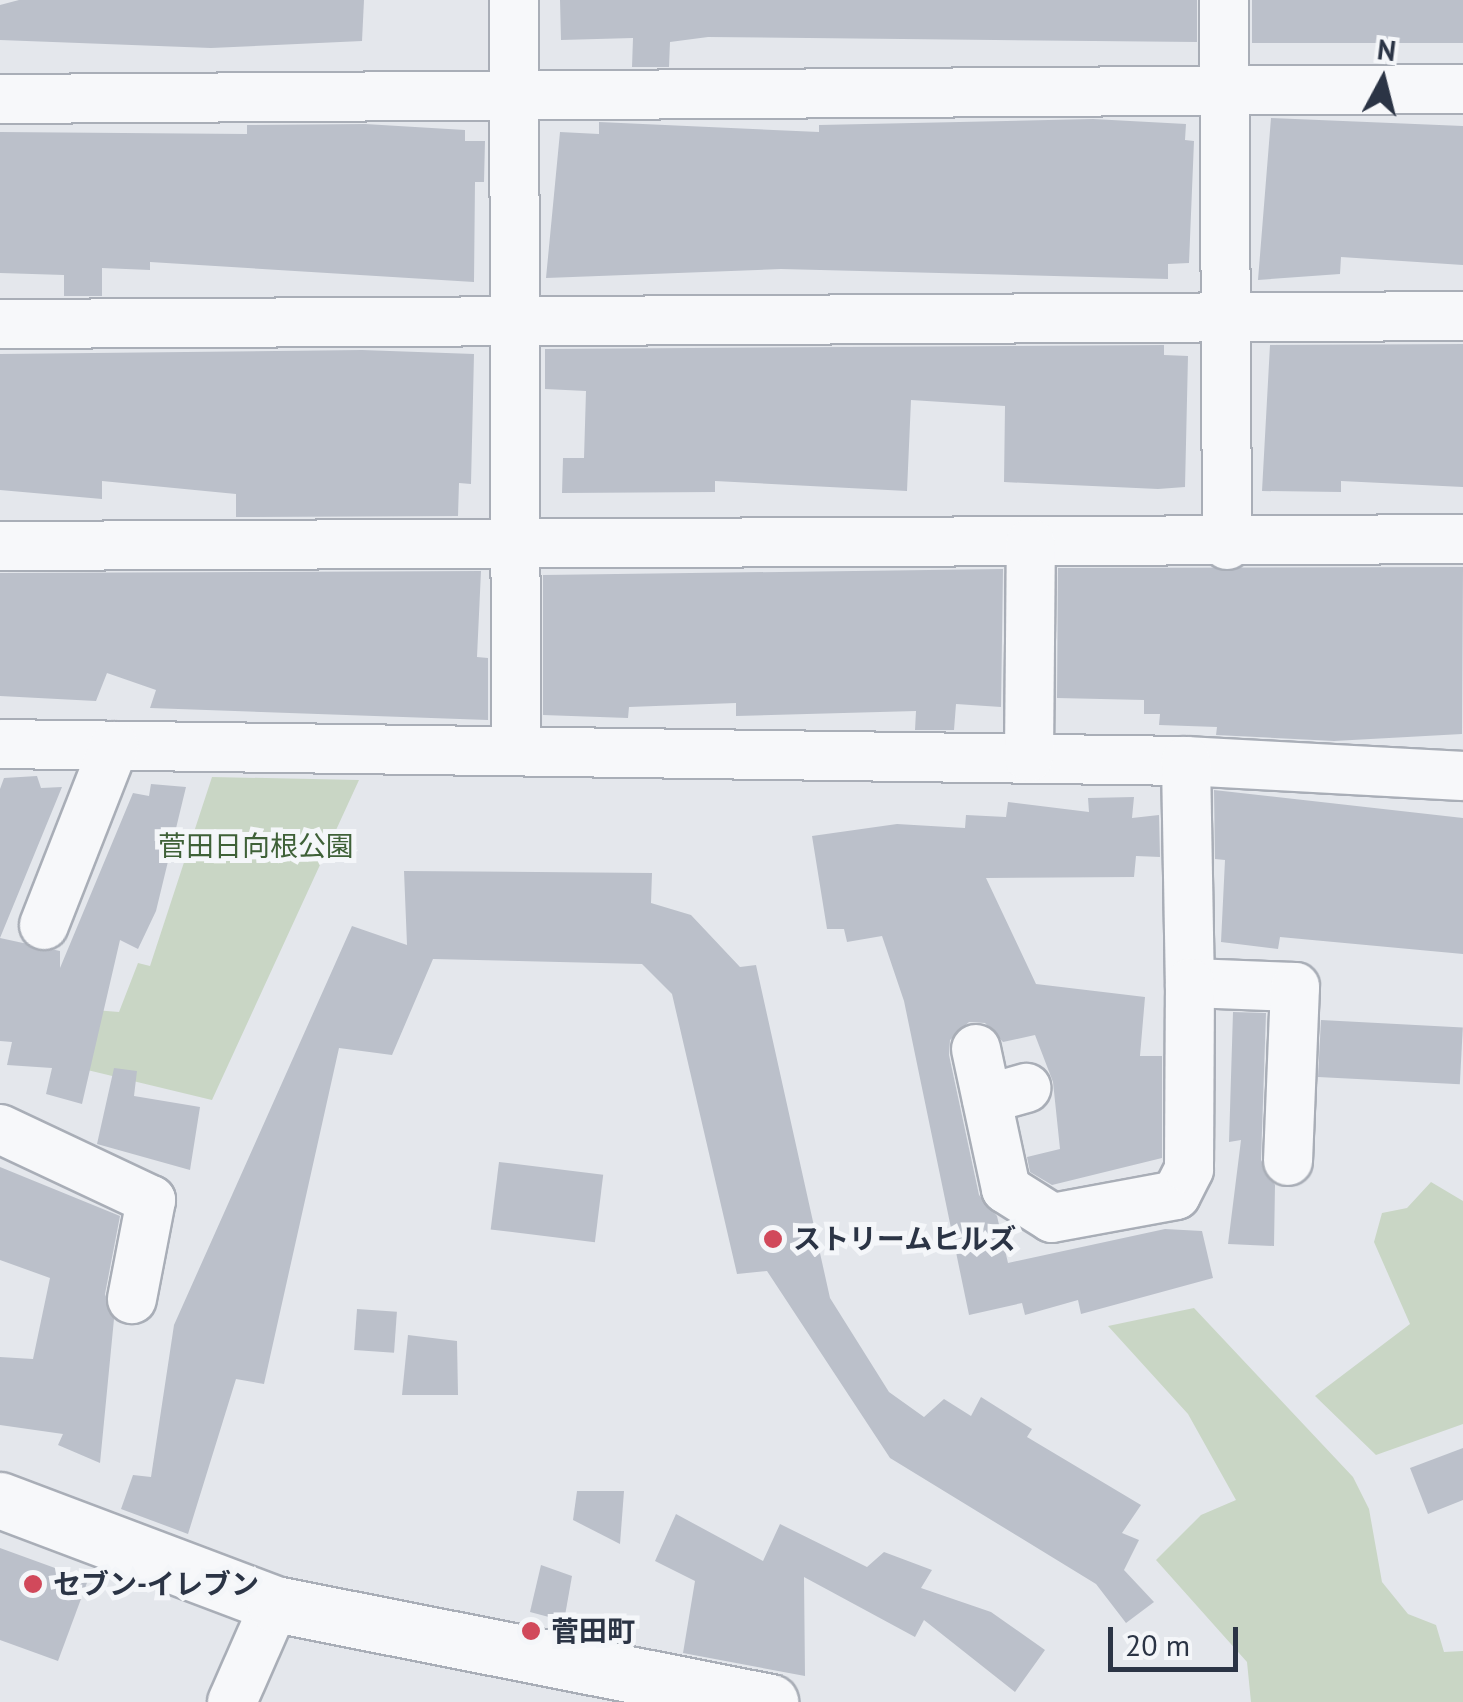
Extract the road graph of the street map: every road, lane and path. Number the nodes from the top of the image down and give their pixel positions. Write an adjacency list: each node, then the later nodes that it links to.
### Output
1 (514, 0): 5 (street)
2 (1224, 0): 4 (street)
3 (1463, 89): 4 (street)
4 (1225, 90): 5 (street); 8 (street)
5 (515, 97): 6 (street); 9 (street)
6 (0, 99)
7 (1463, 316): 8 (street)
8 (1226, 318): 9 (street); 14 (street)
9 (515, 320): 10 (street); 13 (street)
10 (0, 324)
11 (1463, 540): 14 (street)
12 (1031, 543): 13 (street); 14 (street); 19 (street)
13 (516, 544): 15 (street); 18 (street)
14 (1227, 545)
15 (0, 546)
16 (0, 744): 17 (street)
17 (114, 746): 18 (street); 22 (street)
18 (516, 750): 19 (street)
19 (1029, 757): 20 (street)
20 (1186, 760): 21 (street); 23 (street)
21 (1463, 776)
22 (44, 924)
23 (1190, 983): 24 (street); 26 (street)
24 (976, 1048)
25 (0, 1129): 27 (street)
26 (1288, 1161)
27 (132, 1299)
28 (0, 1500): 29 (street)
29 (275, 1604): 30 (street); 31 (street)
30 (232, 1702)
31 (770, 1702)

